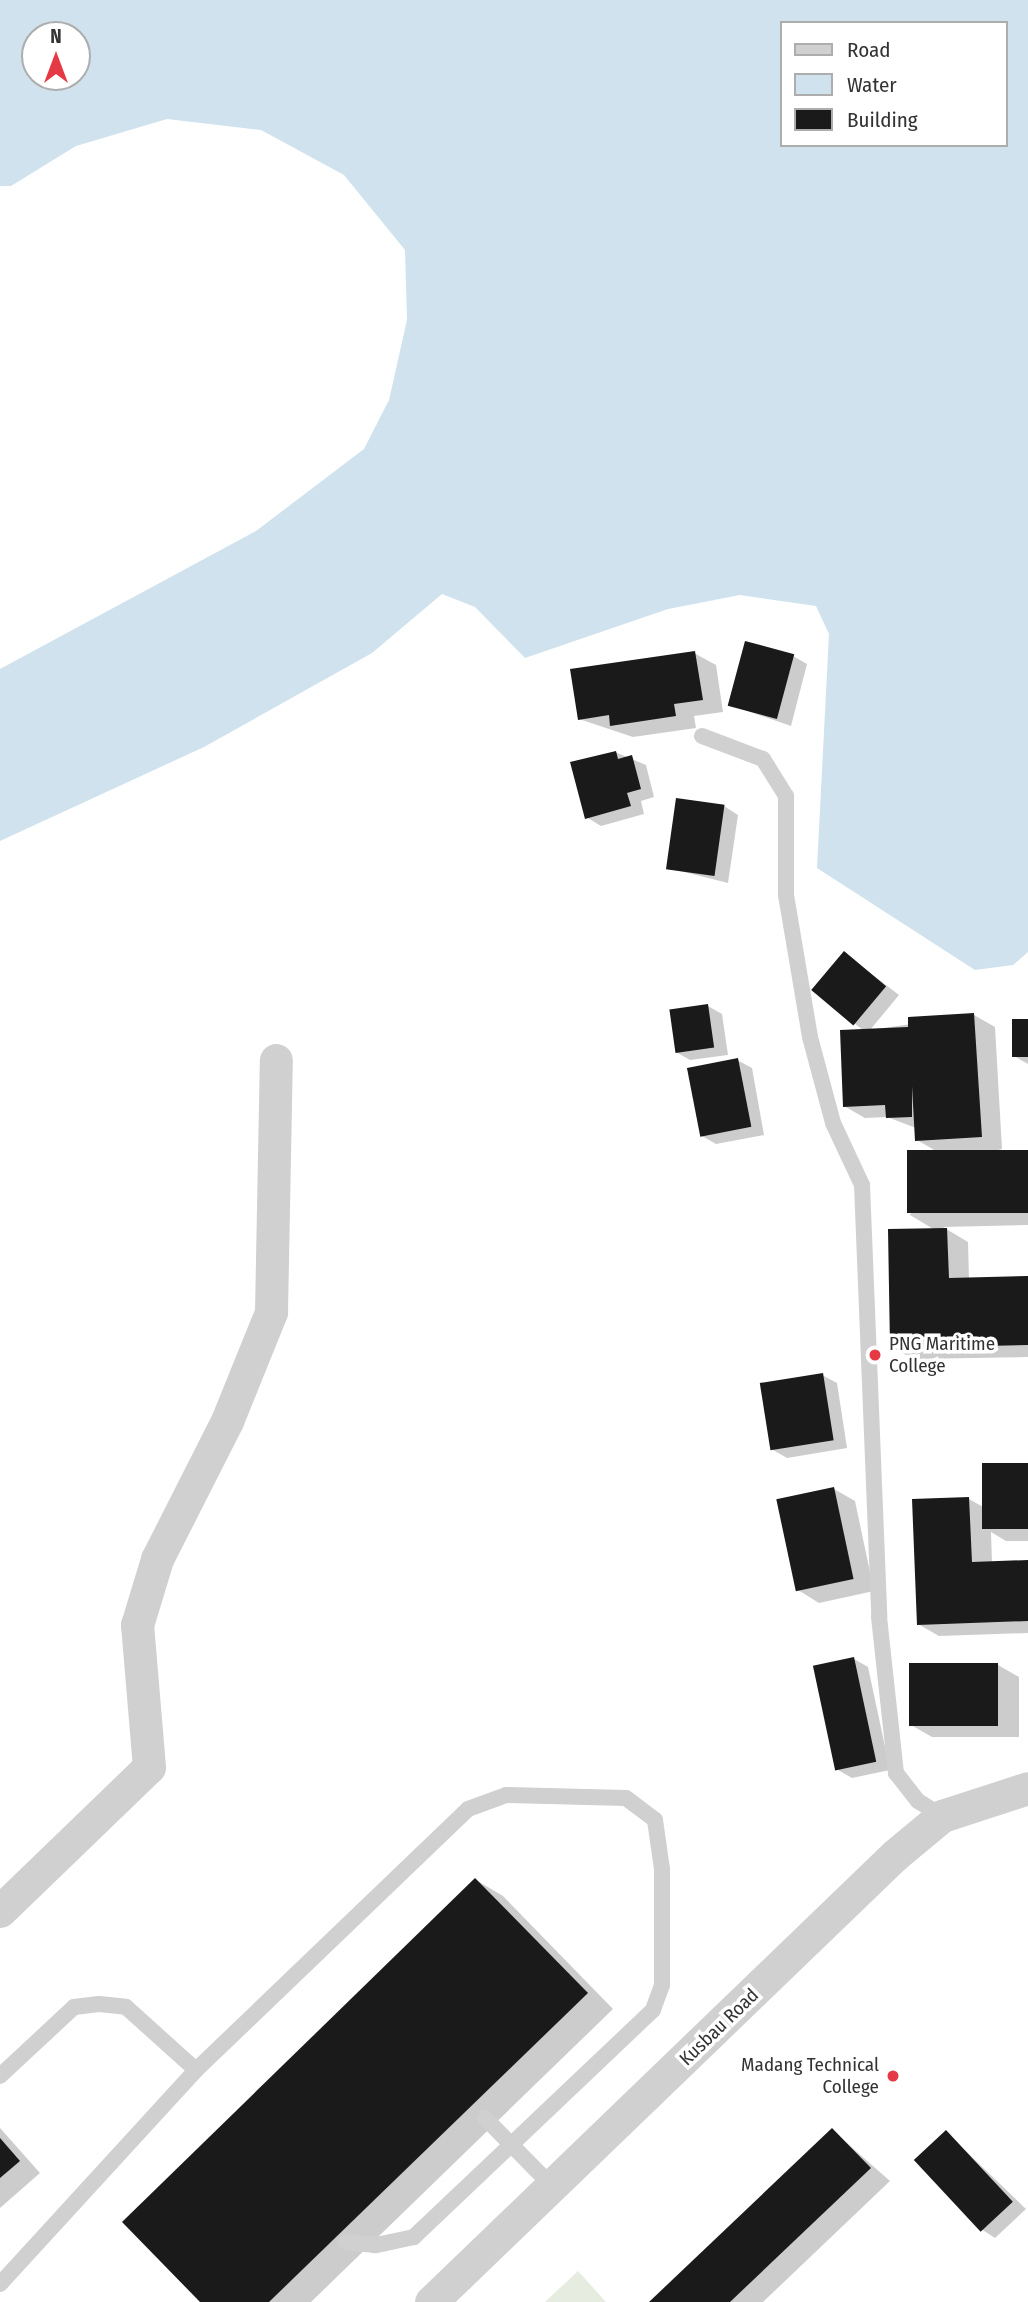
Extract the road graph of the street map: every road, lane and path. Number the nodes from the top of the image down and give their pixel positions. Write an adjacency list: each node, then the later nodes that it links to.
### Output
1 (702, 736): 4 (lane)
2 (276, 1059): 5 (street)
3 (1028, 1788): 4 (street, Kusbau Road)
4 (942, 1816): 10 (street, Kusbau Road)
5 (0, 1910)
6 (196, 2070): 7 (lane); 9 (lane); 12 (lane)
7 (0, 2076)
8 (485, 2118): 9 (lane)
9 (511, 2145): 10 (lane); 11 (lane)
10 (554, 2188): 13 (street, Kusbau Road)
11 (346, 2242)
12 (0, 2284)
13 (431, 2302)

